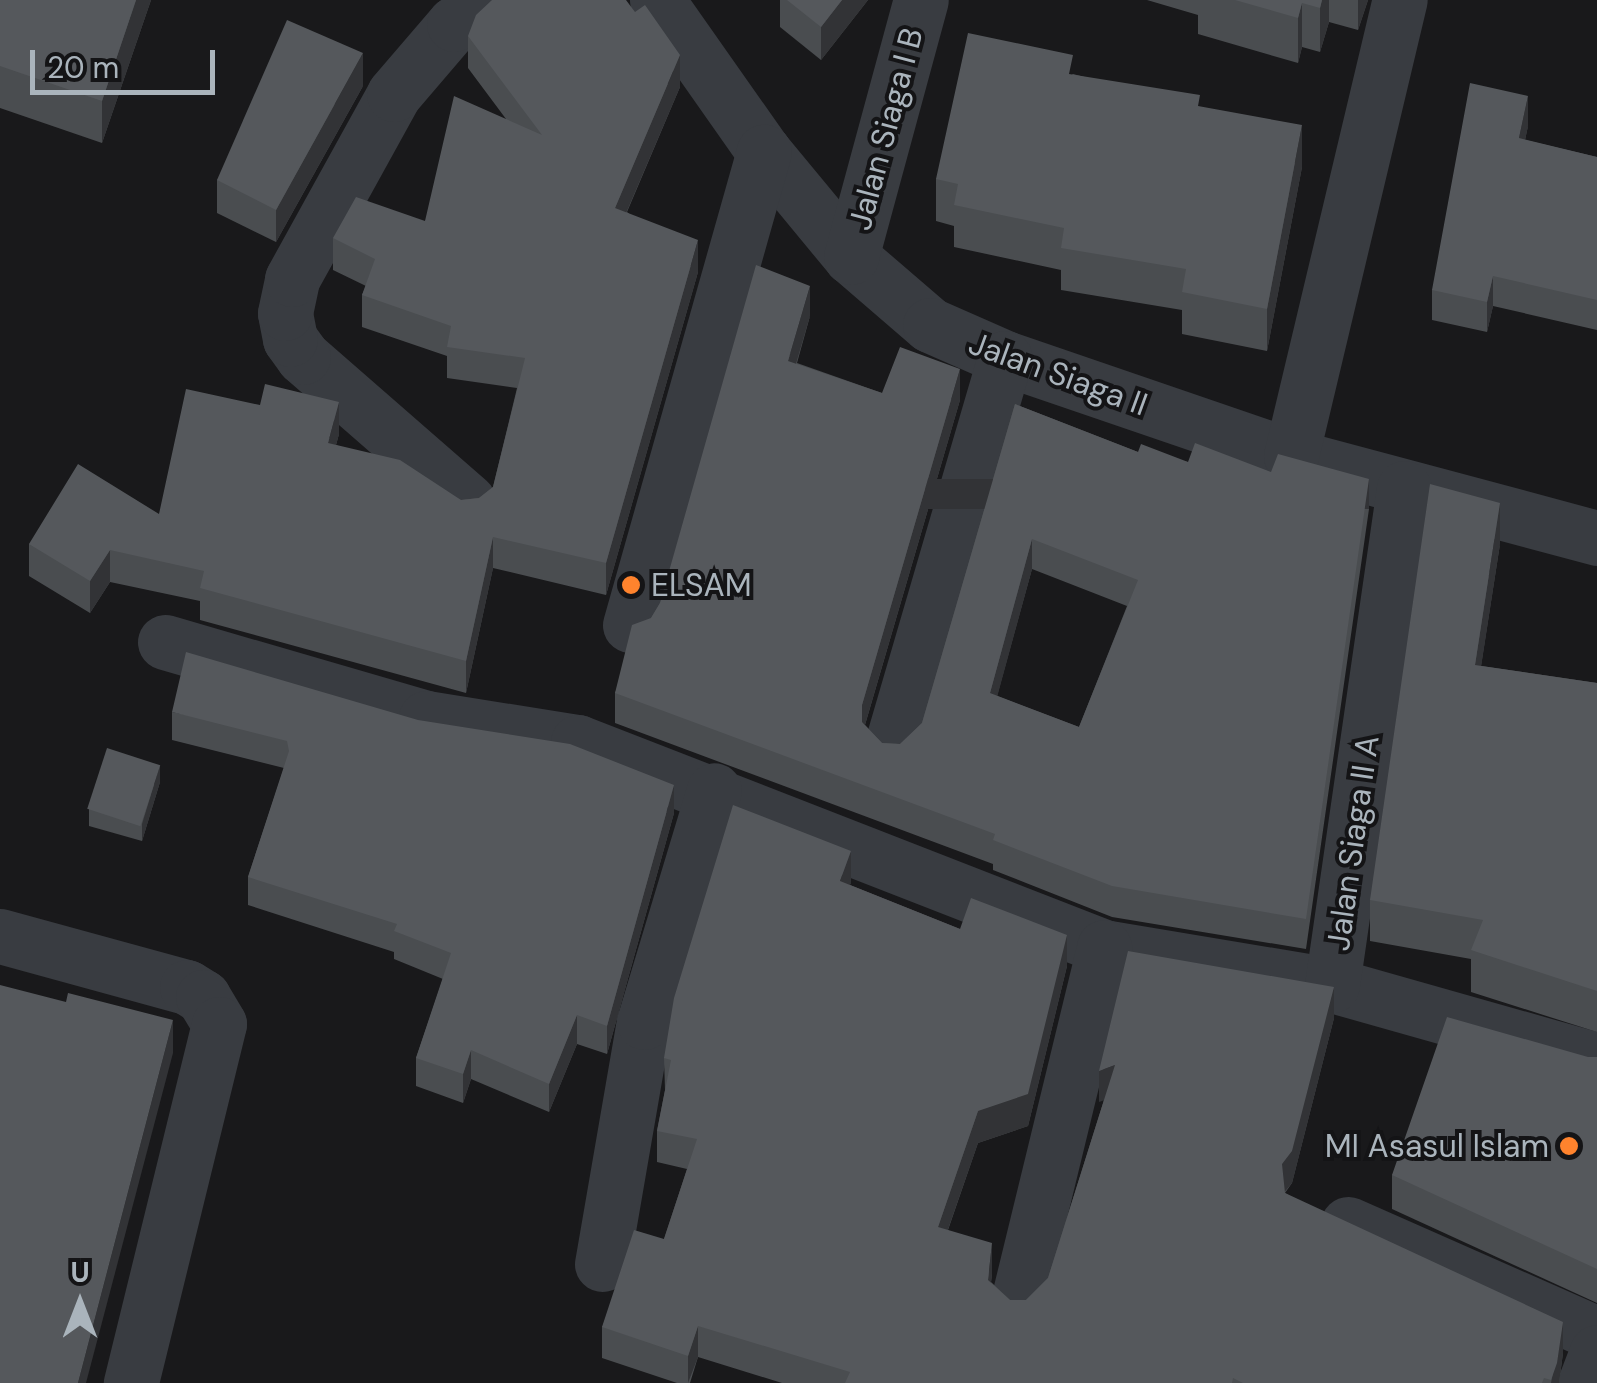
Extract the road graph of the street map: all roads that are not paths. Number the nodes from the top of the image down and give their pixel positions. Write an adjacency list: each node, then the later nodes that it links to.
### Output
1 (486, 0): 10 (street)
2 (657, 0): 5 (street, Jalan Siaga II)
3 (921, 0): 6 (street, Jalan Siaga I B)
4 (1400, 0): 8 (street)
5 (764, 152): 6 (street, Jalan Siaga II); 12 (street)
6 (852, 257): 7 (street, Jalan Siaga II)
7 (1005, 358): 8 (street, Jalan Siaga II); 14 (street)
8 (1292, 456): 9 (street, Jalan Siaga II)
9 (1404, 488): 11 (street, Jalan Siaga II); 18 (street, Jalan Siaga II A)
10 (468, 501)
11 (1597, 538)
12 (630, 625)
13 (165, 642): 15 (street)
14 (892, 744)
15 (714, 790): 17 (street); 21 (street)
16 (0, 936): 25 (street)
17 (1104, 947): 18 (street); 22 (street)
18 (1332, 985): 19 (street, Jalan Siaga II A)
19 (1597, 1060)
20 (1311, 1207): 23 (street)
21 (602, 1264)
22 (1018, 1301)
23 (1597, 1334)
24 (1597, 1352): 26 (street)
25 (131, 1383)
26 (1585, 1383)

